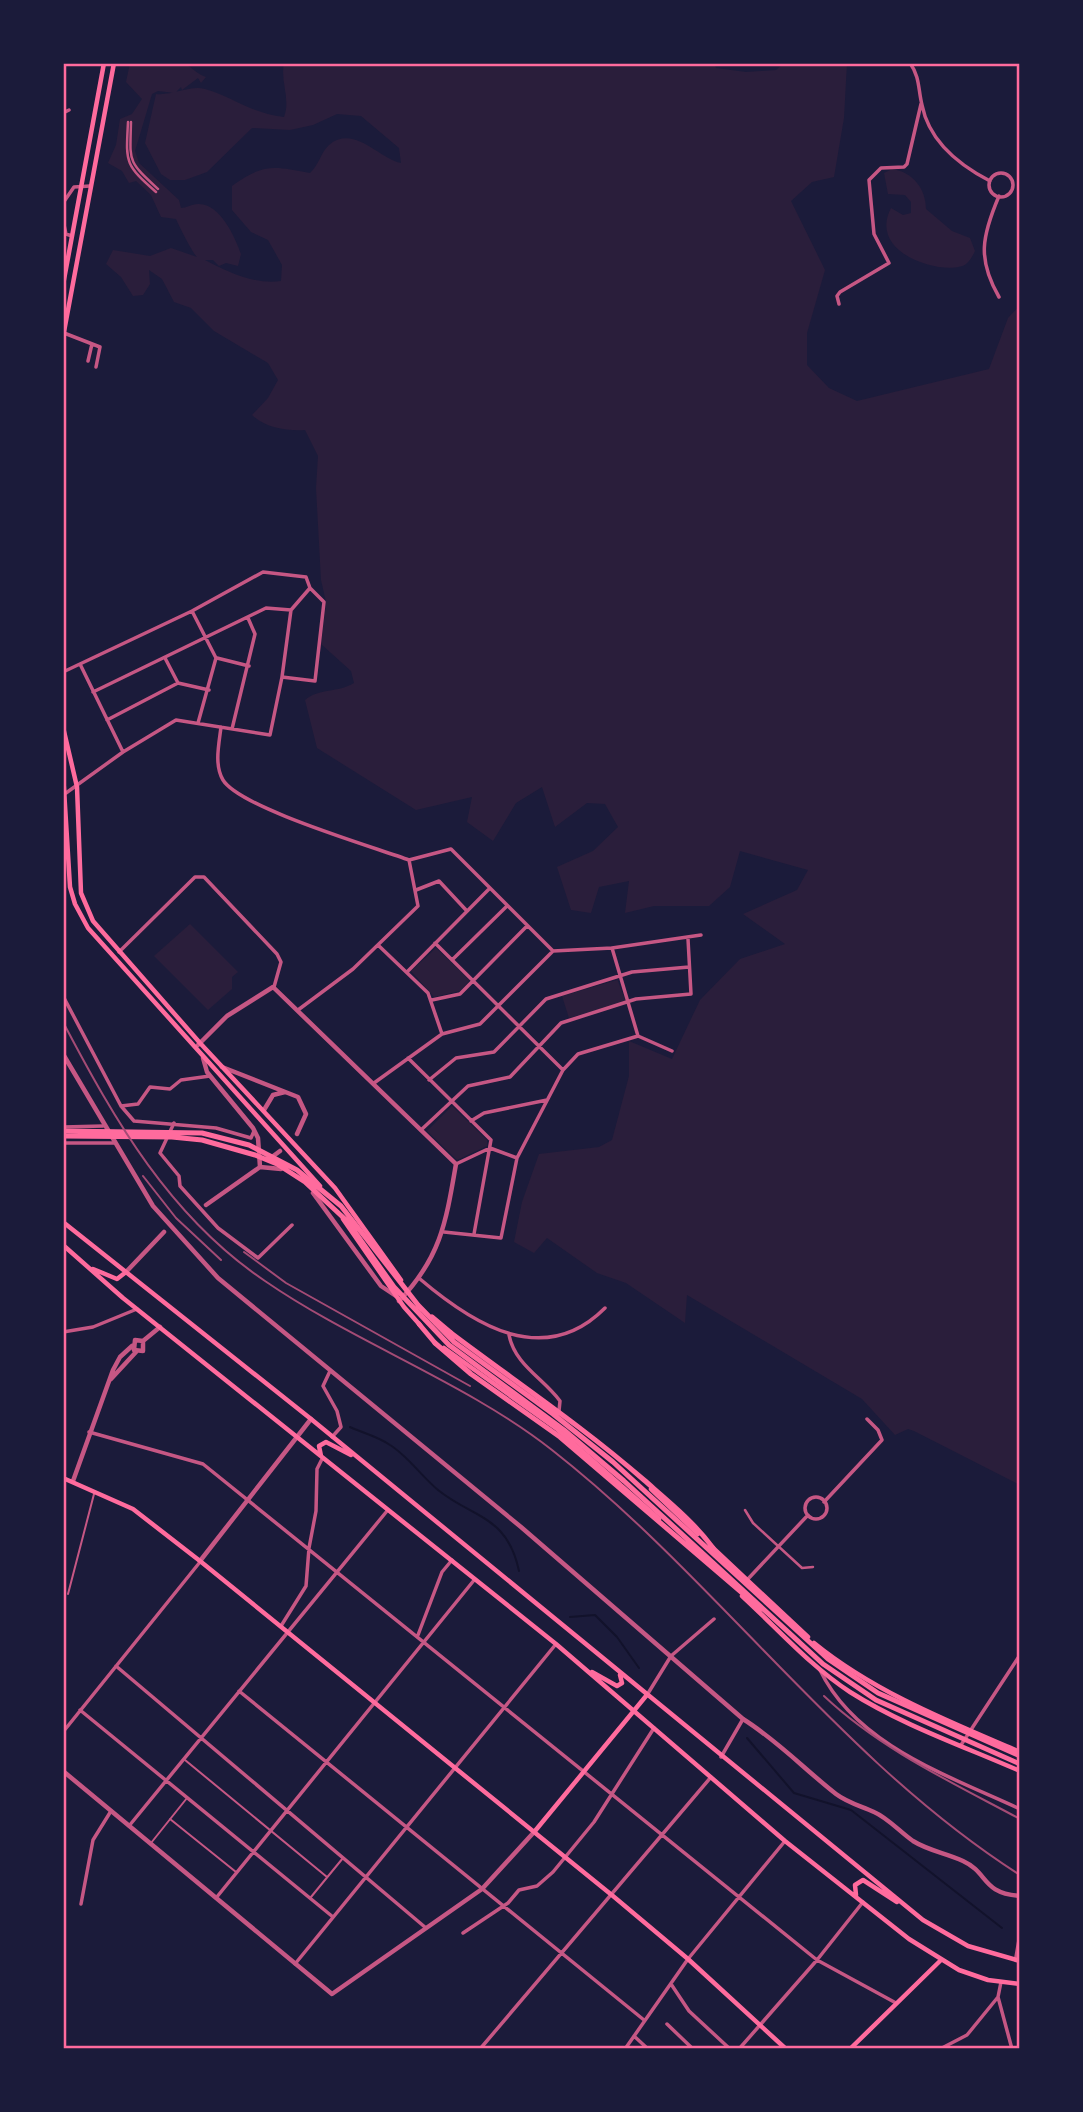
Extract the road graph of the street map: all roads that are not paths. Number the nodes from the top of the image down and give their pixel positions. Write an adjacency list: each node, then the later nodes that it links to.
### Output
1 (104, 63): 11 (main road)
2 (114, 63): 10 (main road)
3 (910, 63): 4 (street)
4 (921, 104): 8 (street); 20 (street)
5 (69, 110): 6 (street)
6 (63, 113)
7 (130, 122): 13 (street)
8 (990, 181): 12 (street); 14 (street)
9 (1020, 185): 12 (street)
10 (90, 186): 11 (street); 21 (main road)
11 (81, 187): 15 (street); 17 (main road)
12 (1012, 187): 14 (street)
13 (157, 191)
14 (999, 197): 19 (street)
15 (63, 203)
16 (63, 220): 17 (street)
17 (72, 236): 18 (main road)
18 (63, 285)
19 (999, 297)
20 (839, 304)
21 (63, 335): 22 (street)
22 (92, 344): 23 (street); 24 (street)
23 (88, 361)
24 (96, 367)
25 (310, 589): 26 (street); 27 (street); 35 (street)
26 (291, 610): 28 (street); 35 (street)
27 (192, 611): 29 (street); 32 (street)
28 (248, 618): 29 (street); 33 (street)
29 (205, 637): 30 (street); 31 (street)
30 (165, 658): 36 (street); 38 (street)
31 (216, 658): 33 (street); 37 (street)
32 (80, 664): 34 (street); 38 (street)
33 (249, 666): 43 (street)
34 (63, 672)
35 (282, 677): 43 (street)
36 (178, 683): 37 (street); 39 (street)
37 (209, 690): 40 (street)
38 (93, 692): 39 (street)
39 (107, 720): 44 (street)
40 (198, 723): 42 (street); 44 (street)
41 (63, 727): 46 (main road)
42 (221, 727): 43 (street); 48 (street)
43 (232, 729)
44 (123, 752): 46 (street)
45 (63, 773): 47 (main road)
46 (77, 787): 47 (street); 60 (main road)
47 (66, 793): 76 (main road)
48 (409, 860): 49 (street); 50 (street)
49 (490, 888): 51 (street); 52 (street)
50 (416, 890): 52 (street); 57 (street)
51 (507, 906): 53 (street); 61 (street)
52 (467, 911): 56 (street)
53 (527, 926): 59 (street); 65 (street)
54 (701, 935): 55 (street)
55 (688, 939): 58 (street); 62 (street)
56 (435, 943): 61 (street); 63 (street)
57 (378, 945): 63 (street); 71 (street)
58 (612, 948): 59 (street); 64 (street)
59 (553, 951): 70 (street)
60 (119, 952): 66 (street); 75 (main road)
61 (452, 960): 65 (street)
62 (689, 967): 64 (street); 69 (street)
63 (407, 972): 68 (street)
64 (620, 976): 69 (street); 72 (street)
65 (474, 980): 68 (street); 70 (street)
66 (274, 987): 71 (street); 75 (street)
67 (63, 996): 90 (street)
68 (432, 1000): 73 (street)
69 (628, 1003): 74 (street); 77 (street)
70 (500, 1006): 72 (street); 73 (street)
71 (298, 1010): 86 (street)
72 (521, 1027): 77 (street); 85 (street)
73 (442, 1034): 81 (street)
74 (638, 1036): 78 (street); 83 (street)
75 (200, 1043): 76 (street); 82 (main road)
76 (194, 1048): 80 (main road)
77 (541, 1048): 83 (street); 89 (street)
78 (672, 1051)
79 (63, 1054): 94 (street)
80 (203, 1058): 84 (street); 118 (main road)
81 (408, 1058): 85 (street); 86 (street)
82 (221, 1067): 87 (street); 91 (main road)
83 (564, 1070): 88 (street)
84 (210, 1076): 90 (street); 96 (street)
85 (429, 1080): 89 (street)
86 (374, 1083): 97 (street)
87 (291, 1092): 91 (street); 98 (street)
88 (547, 1100): 92 (street); 104 (street)
89 (451, 1102): 92 (street); 97 (street)
90 (121, 1106): 93 (street)
91 (264, 1110): 117 (main road)
92 (471, 1121): 102 (street)
93 (174, 1123): 96 (street); 109 (street)
94 (103, 1126): 95 (street); 101 (street)
95 (63, 1129): 148 (main road)
96 (254, 1130): 106 (street)
97 (421, 1130): 105 (street)
98 (297, 1134)
99 (63, 1136): 157 (main road)
100 (63, 1143): 101 (street)
101 (114, 1143): 129 (street)
102 (490, 1148): 104 (street); 105 (street); 112 (street)
103 (280, 1151): 106 (street)
104 (517, 1158): 112 (street)
105 (456, 1164): 111 (street)
106 (260, 1167): 107 (street); 118 (street)
107 (206, 1205)
108 (63, 1222): 115 (main road)
109 (292, 1225)
110 (164, 1232): 115 (street)
111 (444, 1232): 112 (street); 116 (street)
112 (474, 1234)
113 (63, 1245): 114 (main road)
114 (92, 1269): 115 (main road); 120 (main road)
115 (127, 1272): 132 (main road)
116 (420, 1279): 117 (street); 125 (street)
117 (409, 1291): 118 (street); 121 (main road)
118 (398, 1299): 122 (main road)
119 (605, 1308): 125 (street)
120 (137, 1309): 123 (main road); 124 (street)
121 (429, 1314): 131 (main road); 148 (main road)
122 (419, 1324): 155 (main road); 157 (main road)
123 (160, 1326): 126 (street); 135 (main road)
124 (63, 1332)
125 (509, 1335): 131 (street)
126 (143, 1341): 127 (street); 128 (street)
127 (132, 1346): 128 (street); 130 (street)
128 (136, 1352): 130 (street)
129 (330, 1371): 136 (street); 165 (street)
130 (111, 1379): 134 (street)
131 (558, 1414): 154 (main road)
132 (311, 1419): 135 (street); 136 (main road)
133 (867, 1419): 143 (street)
134 (89, 1432): 140 (street); 142 (street)
135 (297, 1437): 138 (main road); 142 (street)
136 (331, 1438): 137 (main road)
137 (352, 1455): 138 (main road); 169 (main road)
138 (322, 1458): 145 (main road); 147 (street)
139 (63, 1478): 140 (main road)
140 (73, 1481): 141 (main road)
141 (95, 1490): 150 (main road); 156 (lane)
142 (248, 1499): 147 (street); 150 (street)
143 (824, 1502): 146 (street); 146 (street)
144 (745, 1510): 151 (street)
145 (387, 1511): 149 (main road); 152 (street)
146 (808, 1516): 154 (street)
147 (309, 1548): 152 (street); 159 (street)
148 (718, 1556): 182 (main road)
149 (452, 1560): 153 (main road); 161 (street)
150 (200, 1561): 159 (main road); 166 (street)
151 (813, 1567)
152 (337, 1571): 160 (street); 161 (street)
153 (476, 1579): 162 (street); 163 (main road)
154 (747, 1579): 155 (street); 178 (main road)
155 (736, 1591): 167 (main road)
156 (68, 1594)
157 (771, 1615): 186 (main road)
158 (714, 1619): 165 (street)
159 (281, 1626): 160 (main road)
160 (288, 1632): 170 (street); 172 (main road)
161 (418, 1635): 162 (street)
162 (425, 1641): 172 (street); 173 (street)
163 (556, 1644): 168 (main road); 173 (street)
164 (1020, 1655): 178 (street)
165 (671, 1656): 171 (street); 176 (street)
166 (116, 1666): 174 (street); 180 (street)
167 (819, 1668): 181 (main road); 195 (street)
168 (588, 1671): 169 (main road); 175 (main road)
169 (620, 1674): 171 (main road)
170 (239, 1691): 180 (street); 185 (street)
171 (646, 1696): 175 (main road); 183 (main road)
172 (375, 1703): 185 (street); 187 (main road)
173 (506, 1706): 187 (street); 188 (street)
174 (80, 1710): 179 (street); 192 (street)
175 (633, 1711): 177 (main road); 188 (main road)
176 (743, 1719): 183 (street); 215 (street)
177 (654, 1728): 191 (main road); 193 (street)
178 (971, 1730): 181 (street); 182 (main road)
179 (63, 1732)
180 (201, 1738): 184 (street); 196 (street)
181 (961, 1745): 190 (main road)
182 (1020, 1754)
183 (721, 1757): 220 (main road)
184 (184, 1759): 192 (street); 201 (lane)
185 (327, 1762): 196 (street); 200 (street)
186 (1020, 1764)
187 (455, 1768): 200 (street); 202 (main road)
188 (585, 1770): 193 (street); 202 (main road)
189 (63, 1771): 197 (street)
190 (1020, 1771)
191 (711, 1777): 203 (street); 204 (main road)
192 (167, 1780): 194 (street); 199 (street)
193 (613, 1792): 203 (street); 208 (street)
194 (187, 1797): 198 (lane); 206 (street)
195 (1020, 1809)
196 (288, 1810): 201 (street); 207 (street)
197 (111, 1811): 199 (street); 221 (street)
198 (170, 1819): 205 (lane); 209 (lane)
199 (129, 1826): 205 (street)
200 (406, 1827): 210 (street); 212 (street)
201 (272, 1830): 206 (street); 211 (lane)
202 (534, 1831): 208 (main road); 212 (street)
203 (665, 1835): 213 (street); 214 (street)
204 (785, 1841): 214 (street); 216 (main road)
205 (151, 1844): 217 (street)
206 (254, 1852): 209 (street); 218 (street)
207 (344, 1857): 210 (street); 211 (lane)
208 (566, 1857): 213 (main road); 222 (street)
209 (237, 1873): 217 (street)
210 (366, 1876): 223 (street); 224 (street)
211 (327, 1877): 218 (lane)
212 (482, 1889): 222 (street); 224 (street)
213 (613, 1896): 227 (street); 228 (main road)
214 (740, 1896): 228 (street); 229 (street)
215 (1020, 1896)
216 (856, 1897): 219 (main road); 220 (main road)
217 (216, 1898): 232 (street)
218 (310, 1898): 223 (street)
219 (863, 1902): 229 (street); 230 (main road)
220 (902, 1903): 231 (main road)
221 (81, 1904)
222 (502, 1906): 225 (street); 227 (street)
223 (333, 1917): 232 (street)
224 (426, 1928): 232 (street)
225 (463, 1933)
226 (1020, 1937): 231 (street)
227 (562, 1955): 238 (street); 242 (street)
228 (688, 1959): 234 (street); 240 (main road)
229 (817, 1960): 237 (street); 240 (street)
230 (941, 1960): 233 (main road); 237 (main road)
231 (1018, 1960)
232 (295, 1964)
233 (1001, 1982): 235 (main road); 236 (street)
234 (671, 1983): 238 (street); 246 (street)
235 (1020, 1984)
236 (998, 1997): 250 (street); 251 (street)
237 (896, 2003): 249 (main road)
238 (644, 2020): 241 (street)
239 (667, 2024): 245 (street)
240 (761, 2026): 247 (street); 248 (main road)
241 (634, 2035): 243 (street); 244 (street)
242 (481, 2049)
243 (625, 2049)
244 (648, 2049)
245 (693, 2049)
246 (730, 2049)
247 (738, 2049)
248 (786, 2049)
249 (850, 2049)
250 (940, 2049)
251 (1012, 2049)

